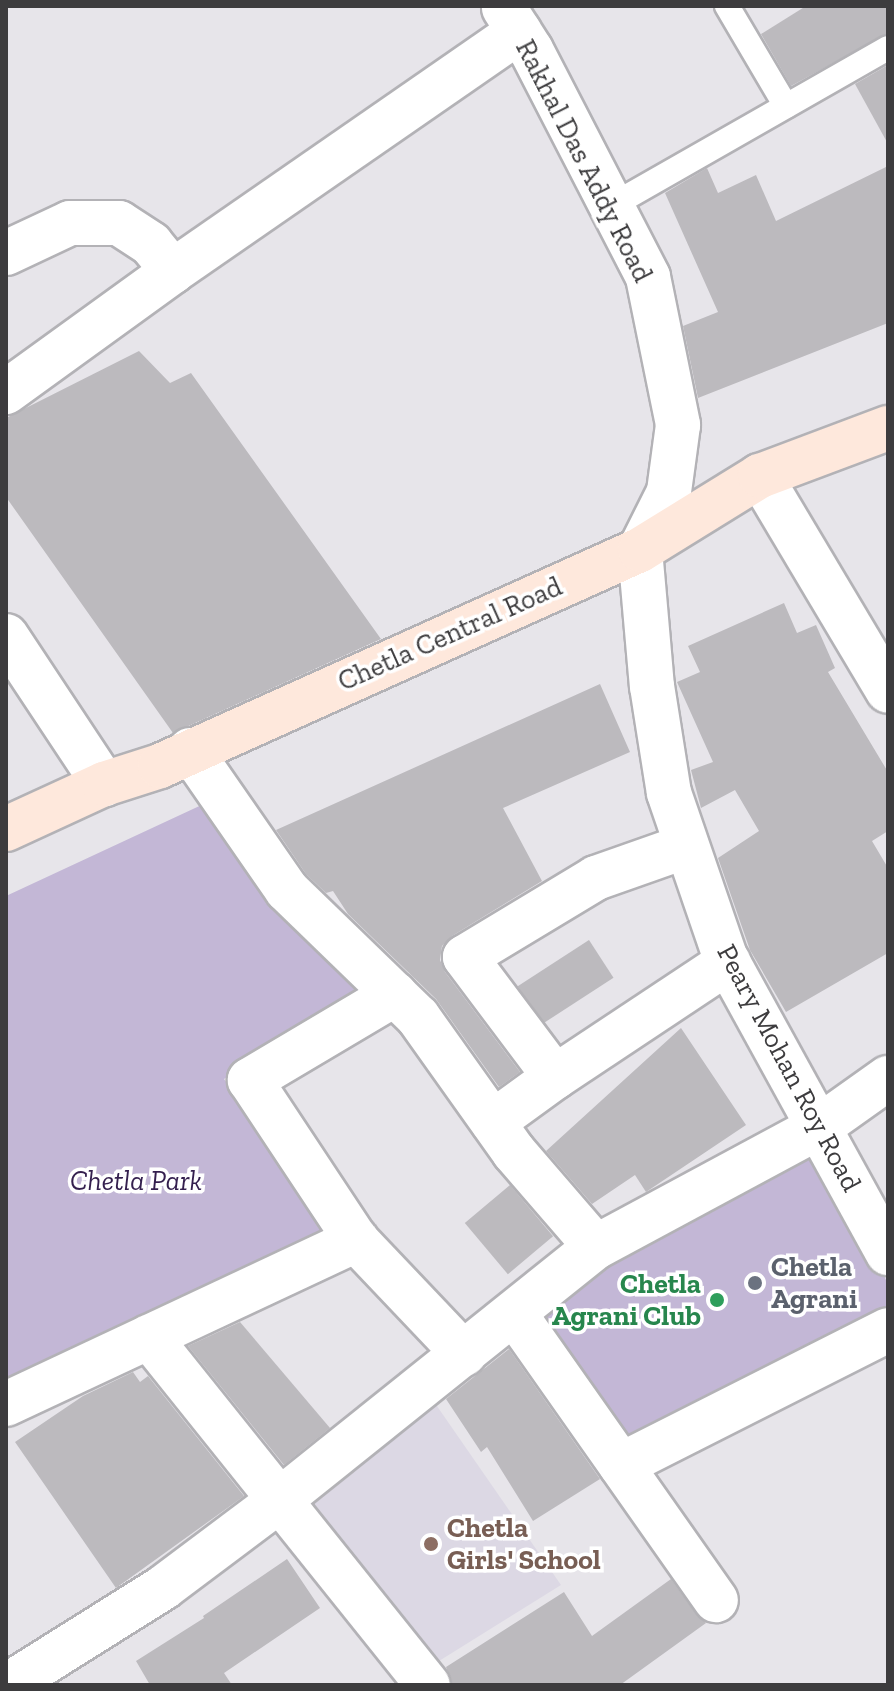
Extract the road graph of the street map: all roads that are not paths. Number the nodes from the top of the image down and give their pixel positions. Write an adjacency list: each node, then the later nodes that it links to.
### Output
1 (727, 6): 4 (lane)
2 (511, 18): 5 (street, Rakhal Das Addy Road); 7 (street)
3 (888, 48): 4 (lane)
4 (786, 106): 5 (lane)
5 (611, 206): 11 (street, Rakhal Das Addy Road)
6 (6, 253): 7 (street)
7 (173, 271): 8 (street)
8 (6, 392)
9 (888, 428): 10 (main road, Chetla Central Road)
10 (760, 476): 11 (main road, Chetla Central Road); 13 (street)
11 (640, 550): 14 (main road, Chetla Central Road); 17 (street, Peary Mohan Roy Road)
12 (6, 636): 15 (street)
13 (888, 691)
14 (190, 750): 15 (main road, Chetla Central Road); 19 (street)
15 (104, 784): 16 (main road, Chetla Central Road)
16 (6, 829)
17 (687, 846): 18 (street, Peary Mohan Roy Road); 20 (street)
18 (728, 962): 20 (street); 23 (street, Peary Mohan Roy Road)
19 (395, 994): 22 (street); 24 (street)
20 (555, 1077): 22 (street)
21 (888, 1078): 23 (street)
22 (493, 1122): 25 (street)
23 (819, 1127): 25 (street); 26 (street, Peary Mohan Roy Road)
24 (356, 1240): 29 (street); 30 (street)
25 (596, 1247): 27 (street)
26 (887, 1248)
27 (514, 1313): 30 (street); 32 (street)
28 (888, 1330): 32 (street)
29 (149, 1337): 31 (street); 33 (street)
30 (464, 1354): 33 (street)
31 (6, 1404)
32 (621, 1465): 34 (street)
33 (281, 1499): 35 (street); 36 (street)
34 (716, 1600)
35 (8, 1685)
36 (428, 1685)

